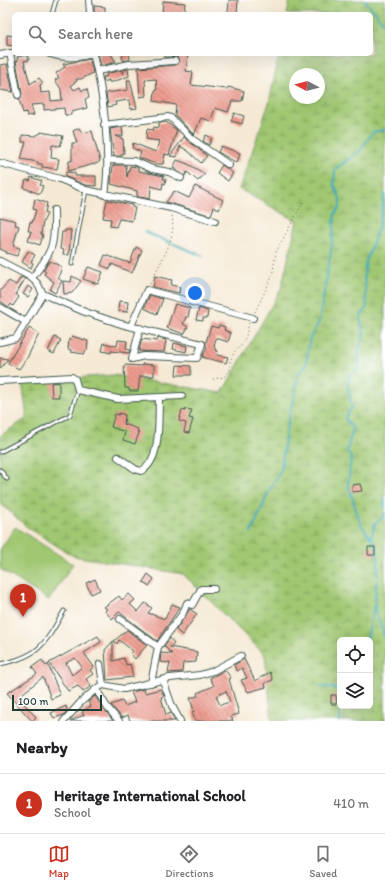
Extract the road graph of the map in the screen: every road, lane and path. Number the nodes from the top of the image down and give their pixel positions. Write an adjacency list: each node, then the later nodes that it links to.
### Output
1 (56, 0): 3 (lane)
2 (89, 0): 4 (street)
3 (53, 12)
4 (90, 12)
5 (12, 53): 6 (street)
6 (0, 55)
7 (12, 56): 13 (street)
8 (57, 56): 9 (street)
9 (84, 56)
10 (93, 56): 12 (street)
11 (175, 62): 12 (street)
12 (98, 71): 14 (street)
13 (18, 94)
14 (104, 125): 15 (street); 17 (street)
15 (107, 160): 18 (street); 20 (street)
16 (0, 163): 19 (street)
17 (229, 165)
18 (181, 178)
19 (86, 190): 20 (street); 26 (lane)
20 (105, 195): 22 (street)
21 (303, 202): 31 (path)
22 (171, 208): 24 (street); 28 (path)
23 (54, 210): 27 (street)
24 (215, 221)
25 (0, 261): 27 (street)
26 (72, 264)
27 (32, 278): 29 (street)
28 (147, 290): 31 (street); 33 (street)
29 (44, 294): 32 (street); 33 (street)
30 (0, 307): 32 (street)
31 (252, 318): 36 (path)
32 (26, 322): 35 (street)
33 (131, 326): 34 (street)
34 (140, 328): 34 (street)
35 (0, 342)
36 (212, 379)
37 (0, 381): 38 (street)
38 (78, 390): 40 (street); 41 (lane)
39 (182, 396): 40 (street)
40 (159, 397): 42 (street)
41 (0, 452)
42 (118, 457)
43 (0, 470): 44 (lane)
44 (7, 479)
45 (214, 589): 48 (street)
46 (64, 612): 50 (lane)
47 (120, 619): 48 (street)
48 (158, 647): 53 (street)
49 (241, 656): 52 (street)
50 (0, 664)
51 (100, 664): 54 (street)
52 (163, 680): 53 (street); 58 (street)
53 (150, 683): 54 (street)
54 (103, 685): 55 (street)
55 (96, 689): 56 (street); 57 (street)
56 (64, 721)
57 (119, 721)
58 (180, 721)

